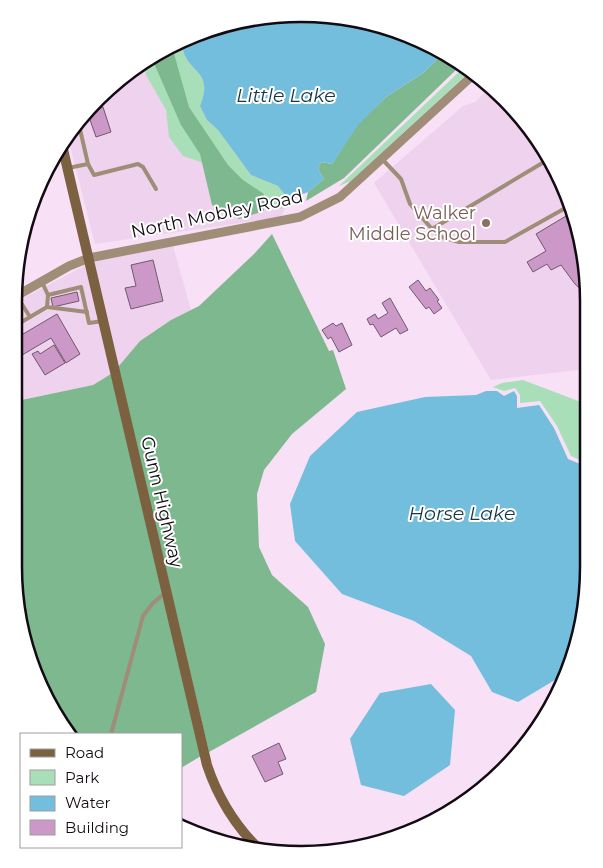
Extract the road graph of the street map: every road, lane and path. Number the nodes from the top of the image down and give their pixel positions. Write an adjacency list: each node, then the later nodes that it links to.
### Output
1 (469, 79): 4 (street, North Mobley Road)
2 (80, 132): 6 (lane)
3 (65, 155): 7 (main road, Gunn Highway)
4 (382, 159): 10 (lane); 11 (street, North Mobley Road)
5 (543, 162): 10 (lane)
6 (88, 164): 7 (lane); 8 (lane)
7 (68, 168): 11 (main road, Gunn Highway)
8 (156, 189)
9 (565, 208): 10 (lane)
10 (432, 229)
11 (89, 258): 12 (street, North Mobley Road); 13 (main road, Gunn Highway)
12 (42, 282): 15 (street, North Mobley Road); 16 (lane)
13 (94, 282): 14 (lane); 21 (main road, Gunn Highway)
14 (81, 287): 16 (lane); 19 (lane)
15 (23, 293)
16 (48, 295): 18 (lane)
17 (23, 305): 20 (lane)
18 (47, 307): 19 (lane); 20 (lane)
19 (87, 312): 21 (lane)
20 (30, 317): 22 (lane)
21 (103, 320): 23 (main road, Gunn Highway)
22 (23, 321)
23 (166, 592): 24 (lane); 25 (main road, Gunn Highway)
24 (111, 733)
25 (252, 841)

